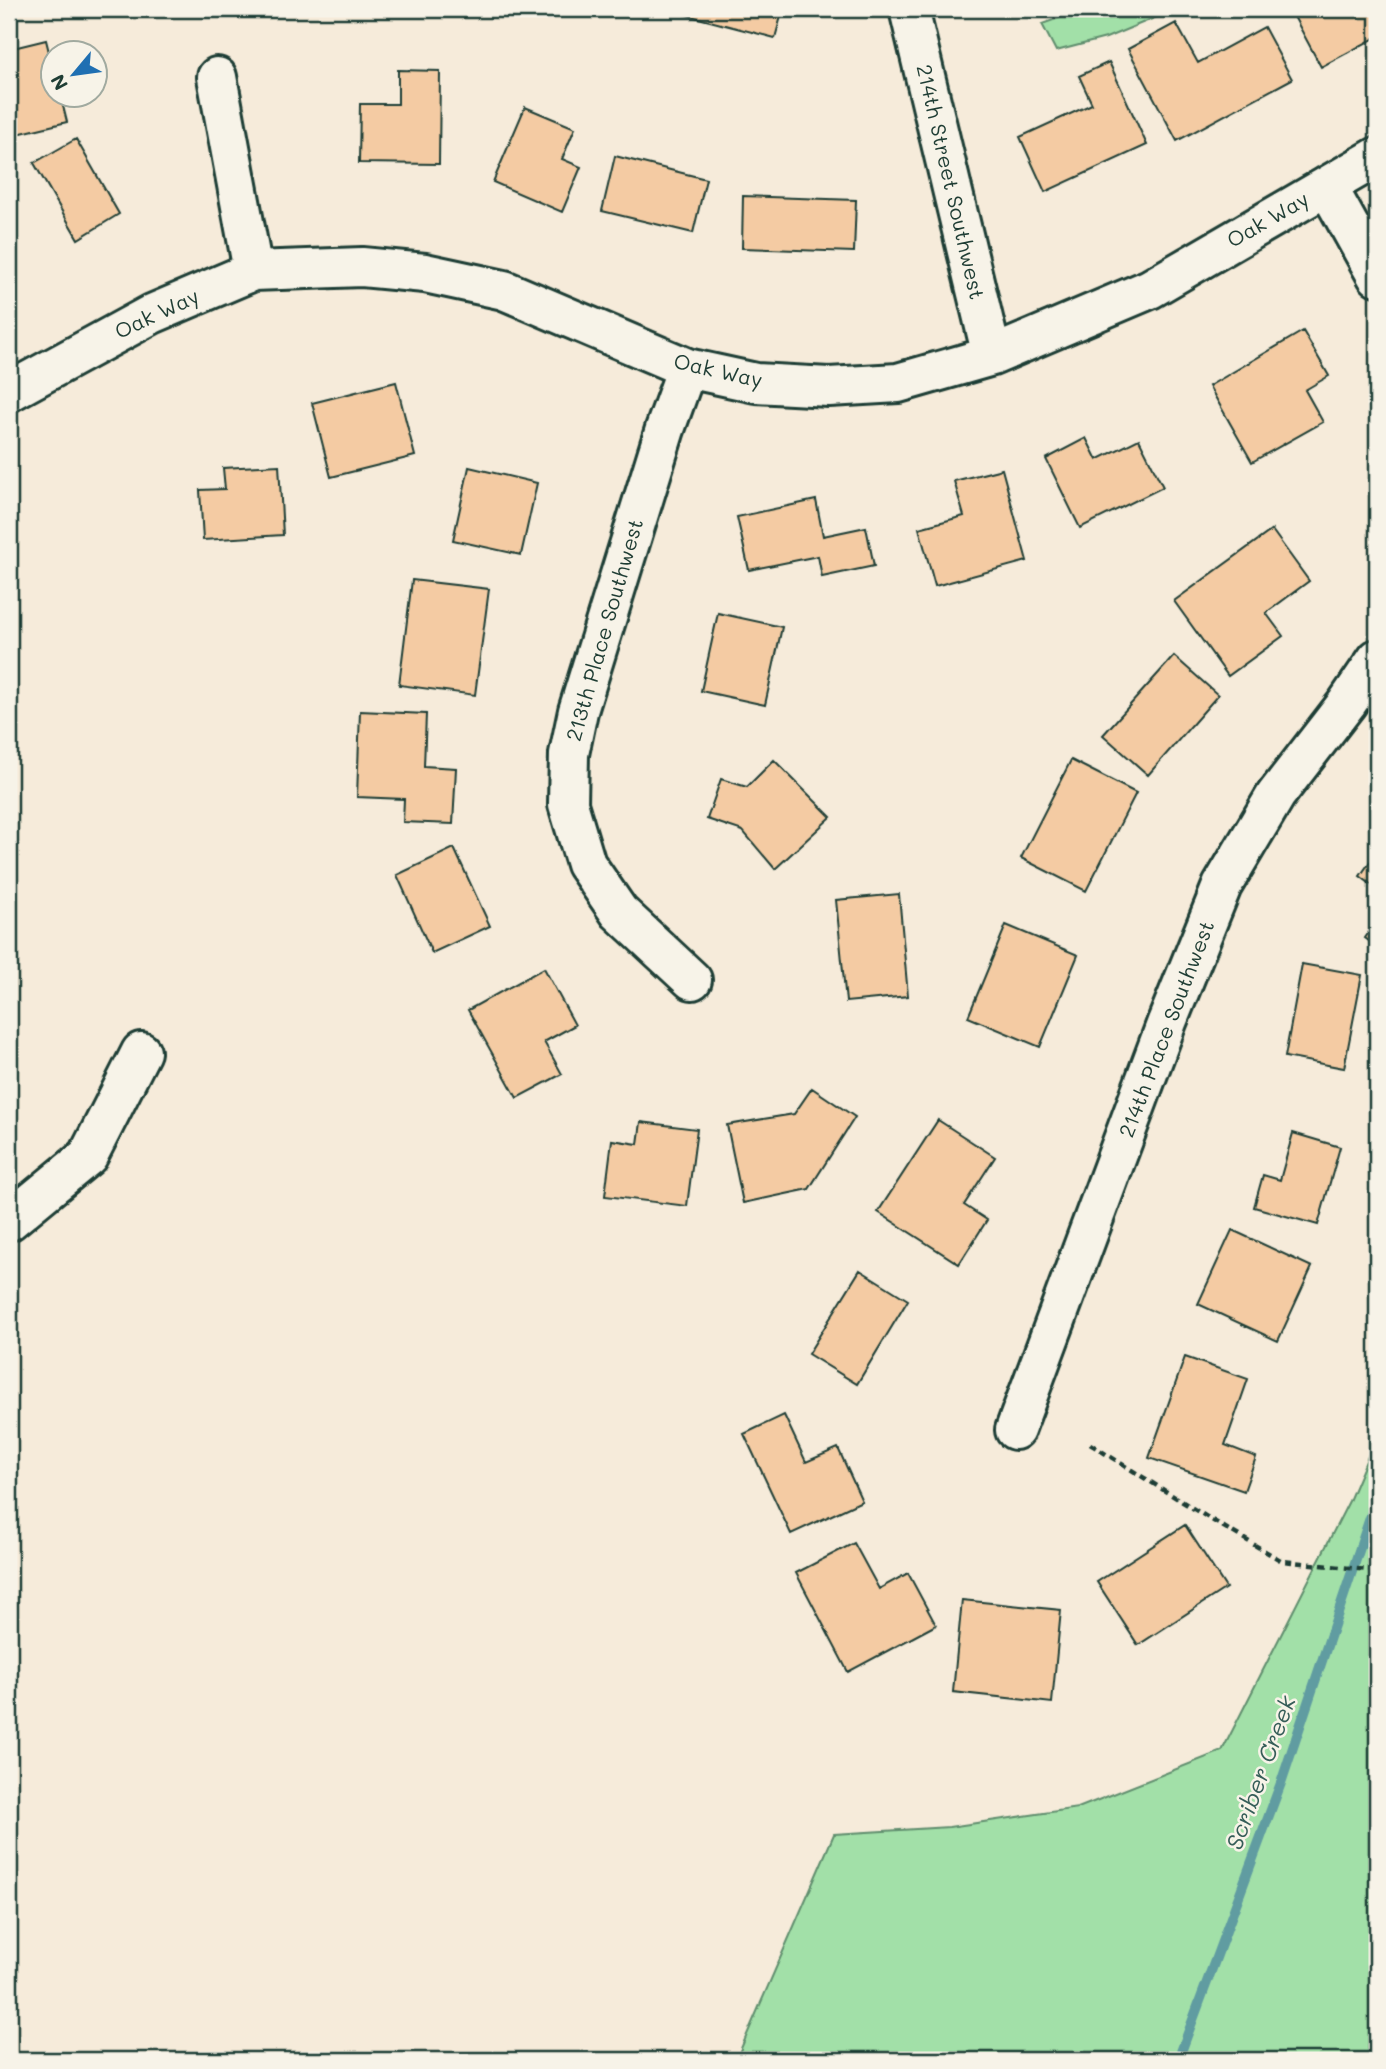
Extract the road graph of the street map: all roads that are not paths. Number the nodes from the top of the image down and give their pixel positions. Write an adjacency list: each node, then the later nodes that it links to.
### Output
1 (909, 9): 7 (street, 214th Street Southwest)
2 (217, 77): 5 (street)
3 (1377, 157): 4 (street, Oak Way)
4 (1327, 186): 6 (street); 7 (street, Oak Way)
5 (253, 271): 8 (street, Oak Way); 9 (street, Oak Way)
6 (1377, 276)
7 (992, 356): 8 (street, Oak Way)
8 (687, 368): 11 (street, 213th Place Southwest)
9 (9, 392)
10 (1377, 659): 14 (street, 214th Place Southwest)
11 (692, 980)
12 (141, 1052): 13 (street)
13 (9, 1221)
14 (1014, 1430)

